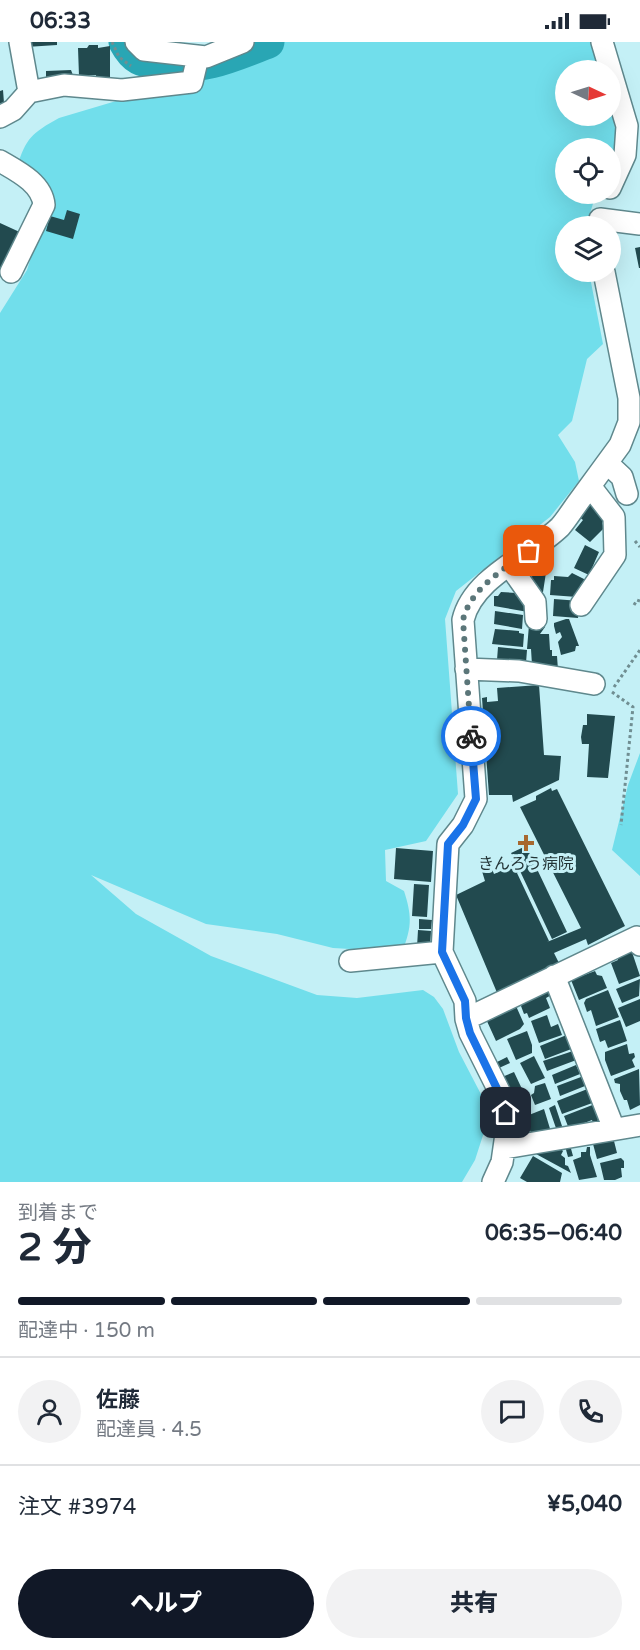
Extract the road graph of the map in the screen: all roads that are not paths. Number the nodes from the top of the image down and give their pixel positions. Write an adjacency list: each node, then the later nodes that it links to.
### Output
1 (20, 42): 6 (street)
2 (136, 42): 5 (street)
3 (243, 42): 5 (street)
4 (602, 42): 9 (street)
5 (196, 66): 6 (street)
6 (29, 92): 7 (street)
7 (0, 117)
8 (0, 161): 12 (street)
9 (621, 164)
10 (621, 224): 11 (street)
11 (640, 224)
12 (11, 272)
13 (606, 282): 14 (street)
14 (590, 486): 15 (street); 16 (street)
15 (509, 566): 17 (street); 18 (street)
16 (581, 604)
17 (536, 619)
18 (466, 669): 19 (street); 21 (street)
19 (594, 684)
20 (640, 945): 23 (street)
21 (442, 952): 22 (street); 24 (street)
22 (350, 960)
23 (554, 976): 24 (street); 26 (street)
24 (466, 1018): 27 (street)
25 (640, 1125): 26 (street)
26 (614, 1129): 27 (street)
27 (504, 1148): 28 (street)
28 (494, 1182)

